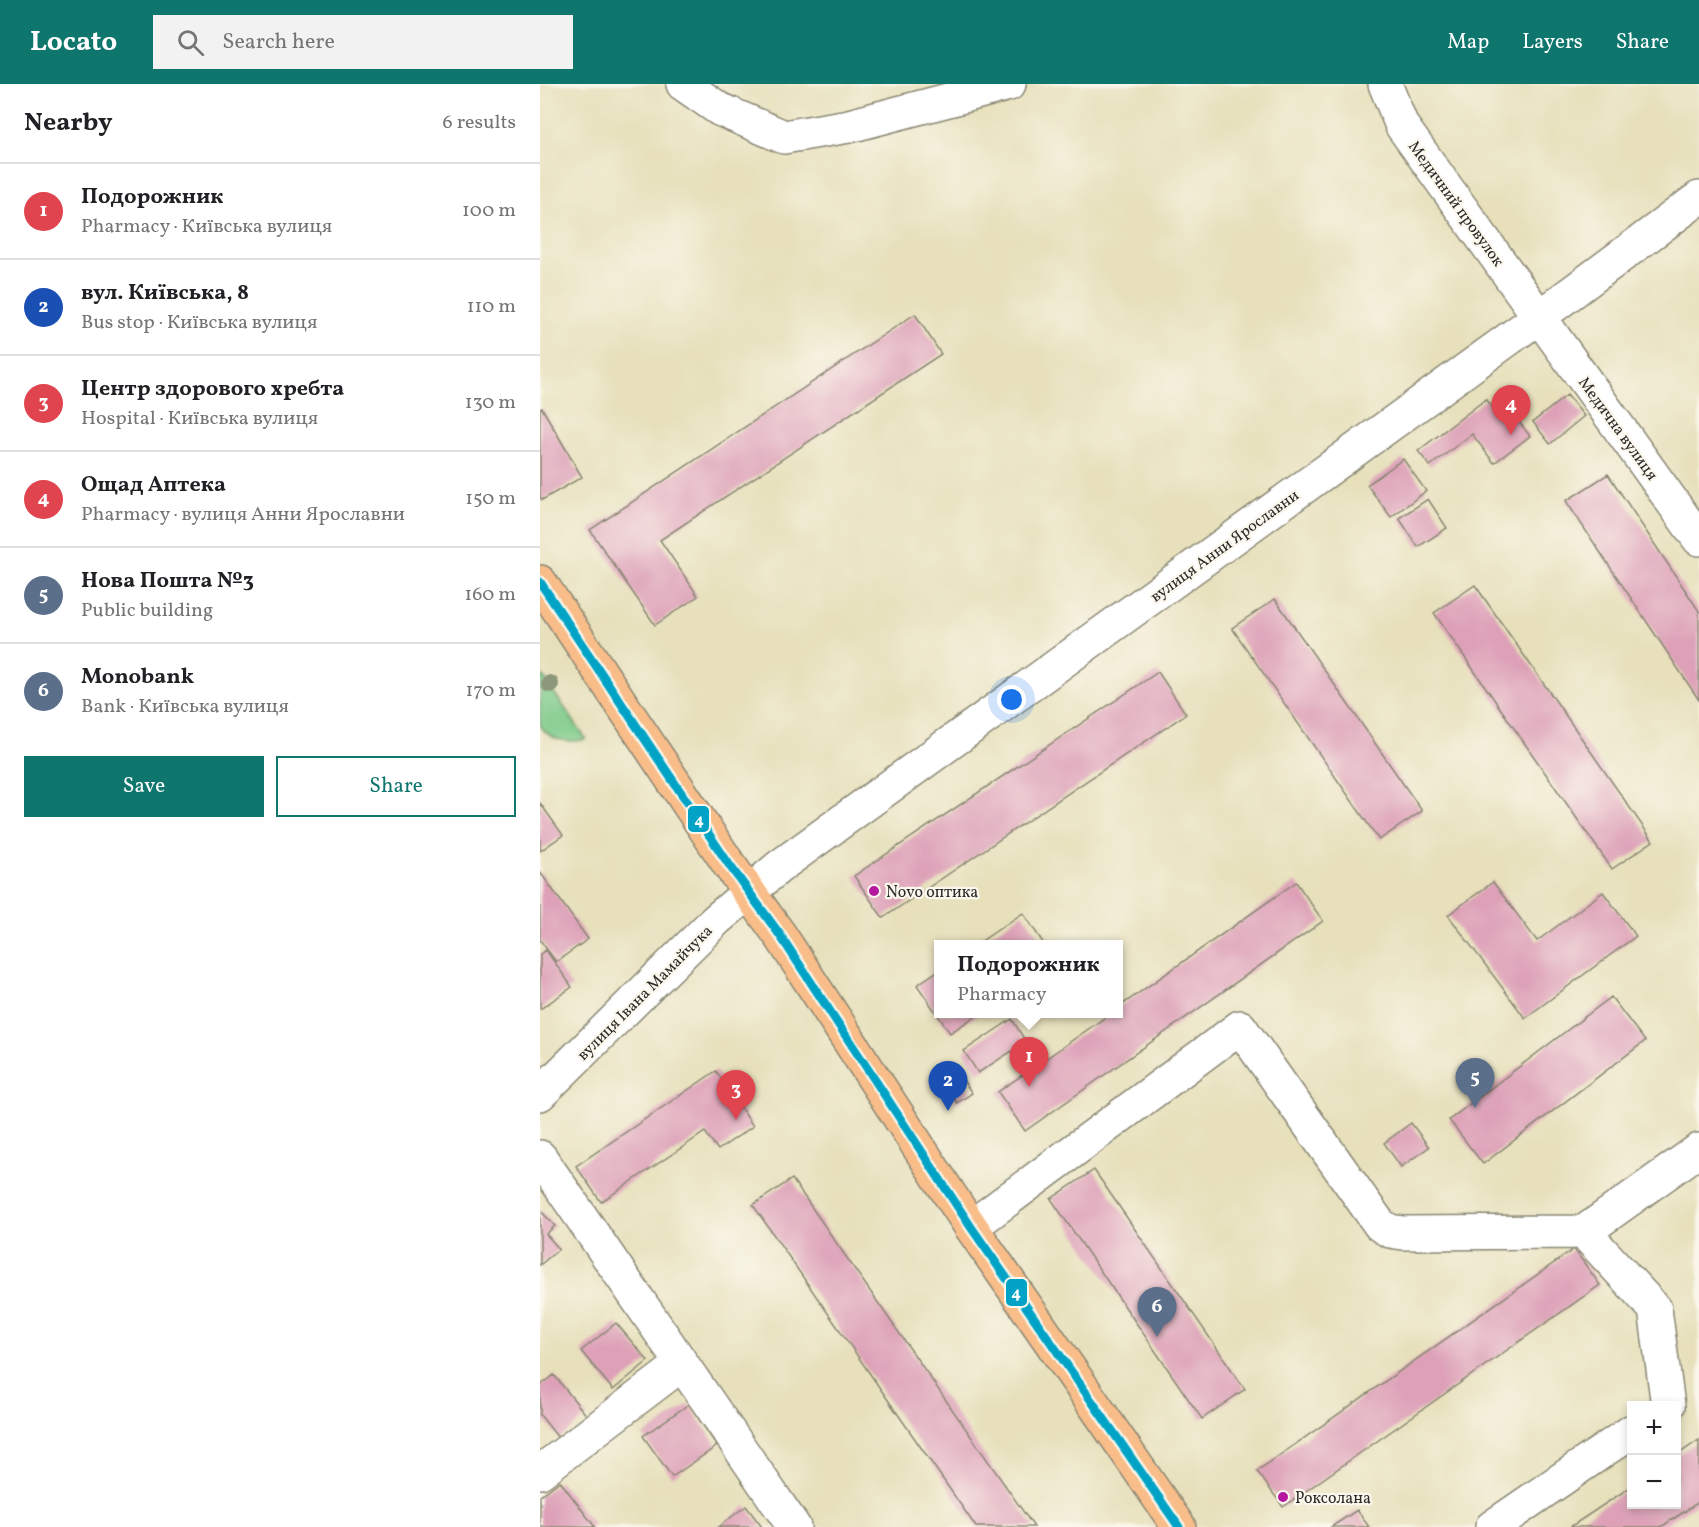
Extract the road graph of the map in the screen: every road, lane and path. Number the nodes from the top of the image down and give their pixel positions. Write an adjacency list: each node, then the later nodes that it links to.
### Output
1 (683, 84): 2 (street)
2 (1009, 84)
3 (1385, 84): 5 (street, Медичний провулок)
4 (1699, 198): 5 (street, вулиця Анни Ярославни)
5 (1539, 317): 6 (street, Медична вулиця); 8 (street, вулиця Анни Ярославни)
6 (1699, 539)
7 (540, 582): 8 (main road)
8 (748, 891): 9 (street, вулиця Івана Мамайчука); 12 (main road)
9 (540, 1094)
10 (1699, 1150): 13 (street)
11 (540, 1157): 14 (street)
12 (971, 1227): 13 (street); 19 (main road)
13 (1584, 1232): 15 (street)
14 (682, 1364): 17 (street); 18 (street)
15 (1667, 1401)
16 (1627, 1434): 20 (street)
17 (540, 1472)
18 (794, 1527)
19 (1179, 1527)
20 (1492, 1527)

